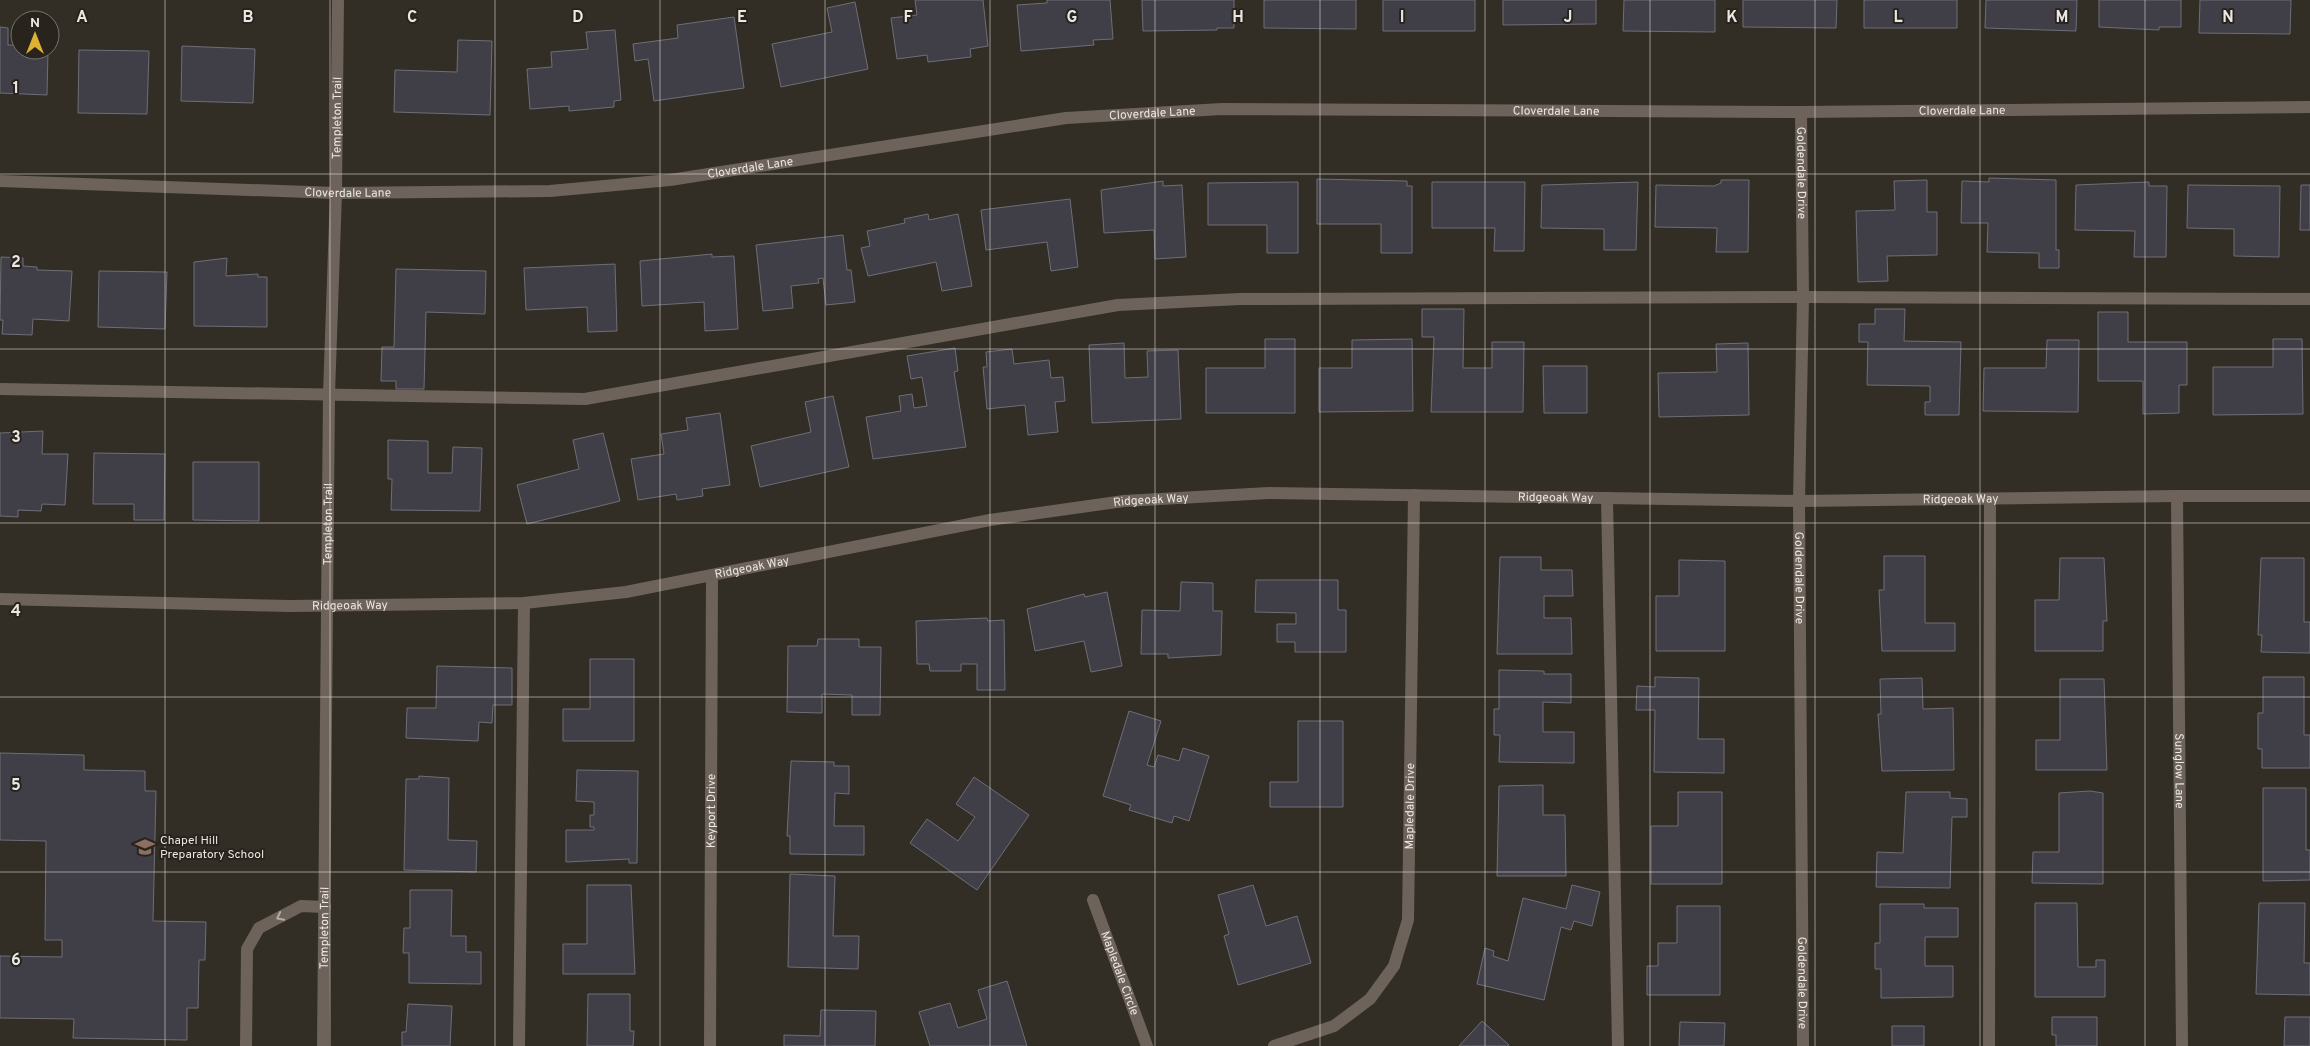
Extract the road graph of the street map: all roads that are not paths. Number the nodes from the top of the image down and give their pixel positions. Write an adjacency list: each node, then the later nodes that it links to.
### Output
1 (338, 0): 5 (street, Templeton Trail)
2 (2310, 107): 3 (street, Cloverdale Lane)
3 (1801, 112): 5 (street, Cloverdale Lane); 6 (street, Goldendale Drive)
4 (0, 181): 5 (street, Cloverdale Lane)
5 (336, 193): 9 (street, Templeton Trail)
6 (1803, 297): 7 (street); 9 (street); 15 (street, Goldendale Drive)
7 (2310, 299)
8 (0, 389): 9 (street)
9 (328, 394): 19 (street, Templeton Trail)
10 (1414, 495): 13 (street, Ridgeoak Way); 16 (street, Ridgeoak Way); 27 (street, Mapledale Drive)
11 (2177, 496): 12 (street, Ridgeoak Way); 14 (street, Ridgeoak Way); 31 (street, Sunglow Lane)
12 (2310, 496)
13 (1607, 498): 15 (street, Ridgeoak Way); 28 (street)
14 (1990, 500): 15 (street, Ridgeoak Way); 30 (street)
15 (1798, 502): 29 (street, Goldendale Drive)
16 (712, 575): 18 (street, Ridgeoak Way); 25 (street, Keyport Drive)
17 (0, 598): 19 (street, Ridgeoak Way)
18 (524, 603): 19 (street, Ridgeoak Way); 24 (street)
19 (327, 606): 21 (street, Templeton Trail)
20 (1093, 900): 26 (street, Mapledale Circle)
21 (326, 907): 22 (street, one-way to 22); 23 (street, Templeton Trail)
22 (246, 1046)
23 (323, 1046)
24 (519, 1046)
25 (710, 1046)
26 (1147, 1046)
27 (1274, 1046)
28 (1618, 1046)
29 (1803, 1046)
30 (1989, 1046)
31 (2182, 1046)

